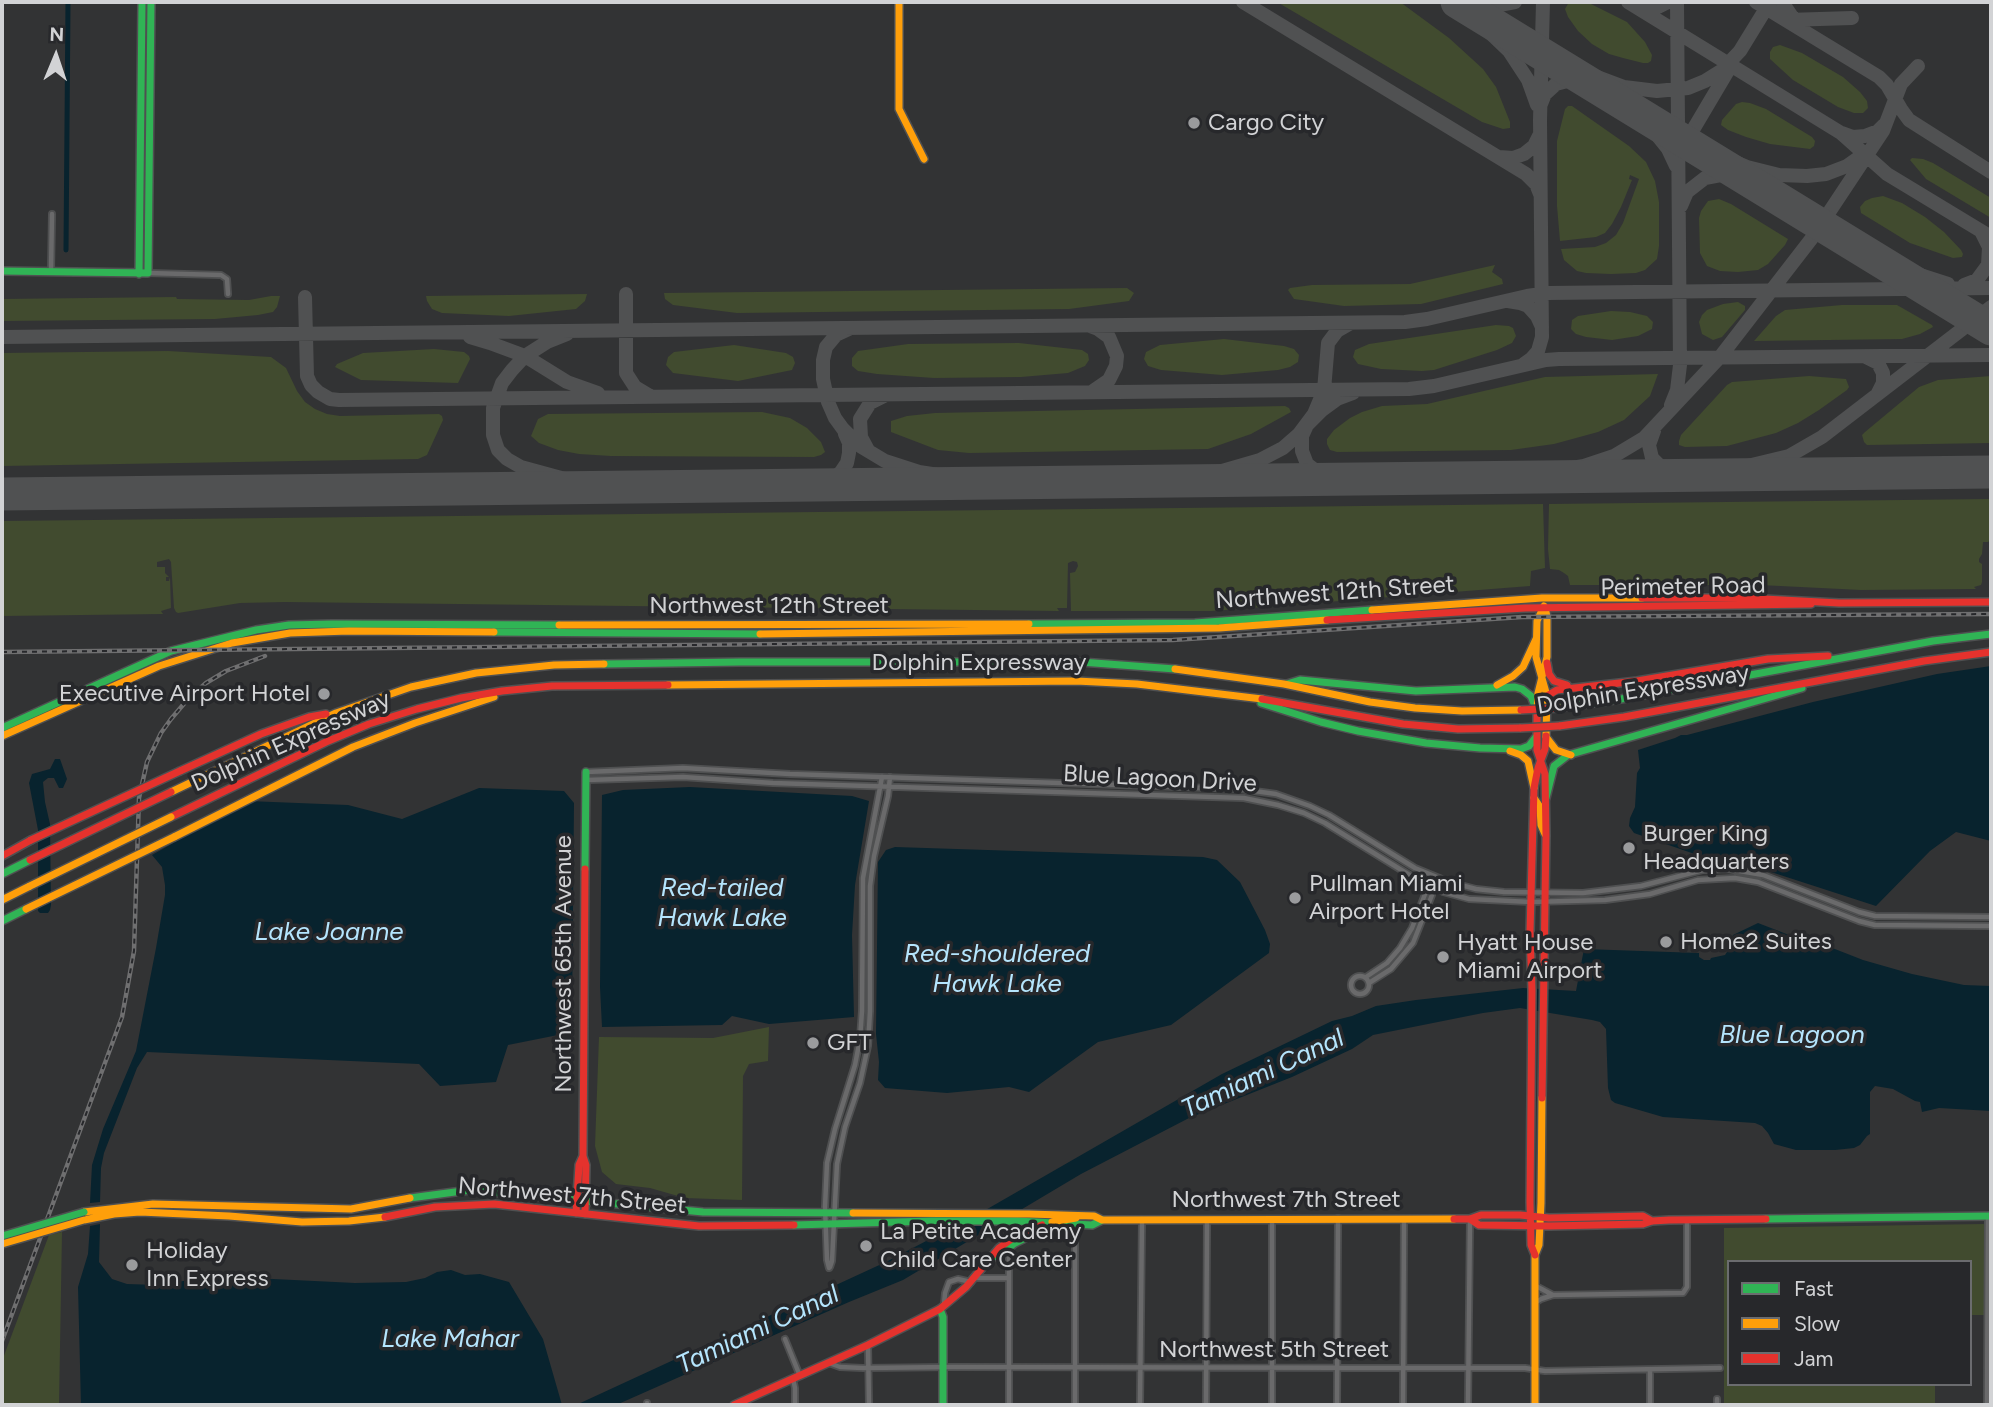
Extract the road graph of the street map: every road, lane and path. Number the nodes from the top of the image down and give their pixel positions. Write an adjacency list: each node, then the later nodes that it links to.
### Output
1 (142, 2): 9 (main road)
2 (151, 2): 8 (main road)
3 (899, 2): 4 (main road)
4 (924, 159)
5 (52, 214): 7 (street)
6 (2, 271): 7 (main road)
7 (51, 271): 9 (main road)
8 (148, 273): 9 (main road); 10 (street)
9 (139, 274)
10 (228, 294)
11 (1556, 598): 12 (main road, Northwest 12th Street); 13 (main road, Perimeter Road); 16 (main road)
12 (1478, 602): 16 (main road); 33 (main road, Northwest 12th Street)
13 (1823, 602): 14 (main road, Perimeter Road); 16 (main road, Perimeter Road)
14 (1991, 603)
15 (1525, 608): 16 (main road, Northwest 12th Street); 17 (main road); 34 (main road, Northwest 12th Street)
16 (1542, 608): 17 (main road); 22 (main road)
17 (1538, 621): 19 (main road)
18 (1991, 634): 21 (main road, Dolphin Expressway)
19 (1536, 639): 24 (main road); 28 (main road)
20 (1991, 652): 23 (main road, Dolphin Expressway)
21 (1856, 655): 25 (main road, Dolphin Expressway, bridge); 26 (main road)
22 (1547, 663): 24 (main road); 26 (main road)
23 (1838, 677): 29 (main road, Dolphin Expressway, bridge); 38 (main road)
24 (1542, 679): 30 (main road); 31 (main road)
25 (1284, 684): 28 (main road); 32 (main road, Dolphin Expressway)
26 (1576, 688): 30 (main road)
27 (516, 689): 29 (main road, Dolphin Expressway); 61 (main road, Dolphin Expressway, bridge); 65 (main road, bridge)
28 (1488, 689): 31 (main road)
29 (1239, 696): 37 (main road)
30 (1547, 696): 36 (main road)
31 (1537, 711): 35 (main road)
32 (336, 713): 53 (main road, bridge); 54 (main road, Dolphin Expressway, bridge)
33 (2, 728)
34 (2, 736)
35 (1536, 737): 37 (main road); 39 (main road)
36 (1546, 737): 38 (main road); 39 (main road)
37 (1504, 750): 46 (main road)
38 (1571, 755): 49 (main road)
39 (1541, 761): 46 (main road); 49 (main road)
40 (586, 776): 41 (street, Blue Lagoon Drive); 44 (street, Blue Lagoon Drive); 73 (main road, Northwest 65th Avenue)
41 (881, 777): 42 (street, Blue Lagoon Drive); 44 (street)
42 (890, 777): 43 (street, Blue Lagoon Drive); 45 (street)
43 (1150, 785): 47 (street); 50 (street, Blue Lagoon Drive)
44 (881, 786): 45 (street, Blue Lagoon Drive); 74 (street)
45 (889, 787): 47 (street, Blue Lagoon Drive); 74 (street)
46 (1534, 788): 48 (main road)
47 (1145, 795): 51 (street, Blue Lagoon Drive)
48 (1534, 798): 52 (main road); 59 (main road)
49 (1546, 799): 52 (main road)
50 (1329, 815): 51 (street); 55 (street, Blue Lagoon Drive)
51 (1325, 823): 57 (street, Blue Lagoon Drive)
52 (1546, 835): 60 (main road)
53 (2, 853)
54 (2, 874)
55 (1435, 877): 57 (street); 59 (street, Blue Lagoon Drive)
56 (1773, 878): 58 (street); 60 (street, Blue Lagoon Drive); 63 (street, Blue Lagoon Drive)
57 (1432, 887): 62 (street, Blue Lagoon Drive); 68 (street)
58 (1769, 887): 60 (street, Blue Lagoon Drive); 66 (street, Blue Lagoon Drive)
59 (1531, 893): 60 (street, Blue Lagoon Drive); 62 (main road)
60 (1544, 897): 62 (street, Blue Lagoon Drive); 70 (main road)
61 (2, 900)
62 (1531, 902): 69 (main road)
63 (1919, 917): 64 (street, Blue Lagoon Drive); 66 (street)
64 (1991, 917)
65 (2, 921)
66 (1919, 926): 67 (street, Blue Lagoon Drive)
67 (1991, 926)
68 (1368, 980)
69 (1531, 1058): 70 (main road); 71 (main road)
70 (1542, 1082): 72 (main road)
71 (1531, 1084): 72 (main road); 78 (main road)
72 (1542, 1106): 80 (main road)
73 (581, 1201): 74 (main road, Northwest 7th Street); 75 (main road, Northwest 65th Avenue); 77 (main road, Northwest 7th Street)
74 (830, 1212): 76 (main road, Northwest 7th Street); 91 (street)
75 (581, 1213): 77 (main road, Northwest 7th Street); 91 (main road, Northwest 7th Street)
76 (1082, 1215): 87 (main road, Northwest 7th Street); 90 (main road)
77 (84, 1216): 96 (main road, Northwest 7th Street, bridge); 97 (main road, Northwest 7th Street, bridge)
78 (1530, 1216): 80 (main road, Northwest 7th Street); 86 (main road, Northwest 7th Street); 94 (main road)
79 (1990, 1216): 88 (main road, Northwest 7th Street); 107 (street)
80 (1540, 1217): 89 (main road, Northwest 7th Street); 95 (main road)
81 (1142, 1219): 82 (main road, Northwest 7th Street); 87 (main road, Northwest 7th Street); 117 (street)
82 (1207, 1219): 83 (main road, Northwest 7th Street); 114 (street)
83 (1272, 1219): 84 (main road, Northwest 7th Street); 115 (street)
84 (1338, 1219): 85 (main road, Northwest 7th Street); 118 (street)
85 (1404, 1219): 86 (main road, Northwest 7th Street); 119 (street)
86 (1470, 1219): 94 (main road, Northwest 7th Street); 120 (street)
87 (1102, 1220): 93 (main road, Northwest 7th Street)
88 (1687, 1220): 89 (main road, Northwest 7th Street); 104 (street)
89 (1652, 1221): 95 (main road, Northwest 7th Street)
90 (1046, 1223): 91 (main road, Northwest 7th Street); 92 (main road, Northwest 7th Street); 100 (main road)
91 (830, 1225): 91 (street)
92 (1063, 1225): 93 (main road, Northwest 7th Street); 98 (main road)
93 (1075, 1225): 113 (street)
94 (1530, 1225): 95 (main road, Northwest 7th Street); 99 (main road)
95 (1540, 1226): 99 (main road)
96 (2, 1236)
97 (2, 1244)
98 (1007, 1249): 100 (main road); 101 (street)
99 (1535, 1255): 103 (main road)
100 (992, 1257): 102 (main road)
101 (1009, 1278): 102 (street); 112 (street)
102 (973, 1280): 106 (main road); 106 (street)
103 (1535, 1285): 104 (street); 105 (main road)
104 (1553, 1295): 105 (street)
105 (1535, 1303): 122 (main road)
106 (942, 1307): 109 (main road); 111 (main road)
107 (1989, 1326): 125 (street)
108 (785, 1339): 124 (street)
109 (868, 1345): 110 (main road); 116 (street)
110 (829, 1363): 116 (street, Northwest 5th Street); 124 (main road)
111 (943, 1367): 112 (street, Northwest 5th Street); 116 (street, Northwest 5th Street); 129 (main road)
112 (1009, 1367): 113 (street, Northwest 5th Street); 130 (street)
113 (1075, 1367): 117 (street, Northwest 5th Street); 131 (street)
114 (1206, 1367): 115 (street, Northwest 5th Street); 117 (street, Northwest 5th Street); 133 (street)
115 (1272, 1367): 118 (street, Northwest 5th Street); 134 (street)
116 (869, 1368): 128 (street)
117 (1140, 1368): 132 (street)
118 (1337, 1368): 119 (street, Northwest 5th Street); 135 (street)
119 (1403, 1368): 120 (street, Northwest 5th Street); 136 (street)
120 (1468, 1368): 122 (street, Northwest 5th Street); 137 (street)
121 (1720, 1368): 123 (street, Northwest 5th Street)
122 (1534, 1370): 123 (street, Northwest 5th Street); 138 (main road)
123 (1650, 1370): 139 (street)
124 (796, 1378): 126 (main road); 127 (street)
125 (1989, 1399): 140 (street)
126 (734, 1405)
127 (795, 1405)
128 (869, 1405)
129 (943, 1405)
130 (1009, 1405)
131 (1075, 1405)
132 (1140, 1405)
133 (1206, 1405)
134 (1272, 1405)
135 (1337, 1405)
136 (1403, 1405)
137 (1468, 1405)
138 (1535, 1405)
139 (1650, 1405)
140 (1987, 1405)

